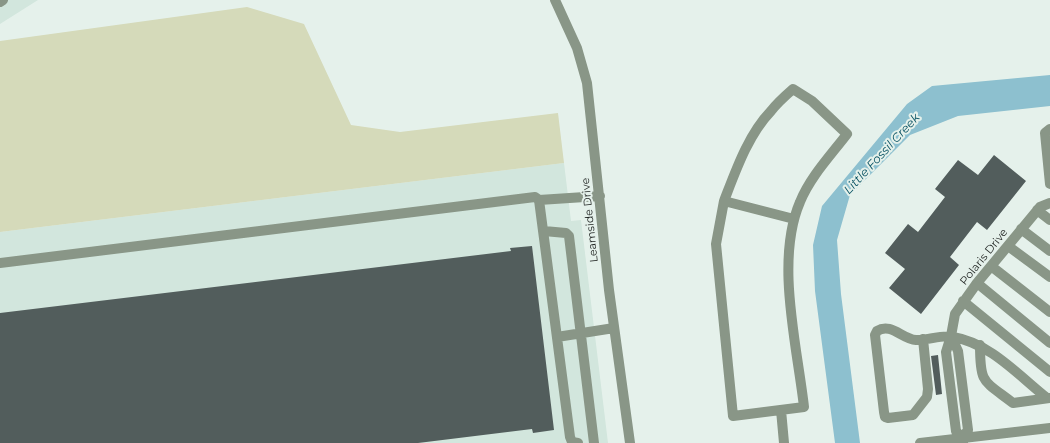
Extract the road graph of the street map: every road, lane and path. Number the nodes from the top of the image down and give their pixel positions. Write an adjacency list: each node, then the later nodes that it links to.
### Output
1 (3, 0): 3 (street)
2 (555, 0): 7 (street, Leamside Drive)
3 (0, 2)
4 (1050, 129): 5 (street)
5 (1048, 154): 6 (street)
6 (1050, 178)
7 (600, 196): 8 (street); 24 (street, Leamside Drive)
8 (539, 200): 15 (street); 18 (street)
9 (724, 201): 12 (street); 12 (street); 33 (street)
10 (1050, 203): 11 (street, Polaris Drive)
11 (1037, 210): 13 (street); 14 (street, Polaris Drive)
12 (794, 219): 33 (street)
13 (1050, 220)
14 (1021, 229): 16 (street, Polaris Drive); 17 (street)
15 (544, 231): 25 (street); 27 (street)
16 (1008, 246): 19 (street, Polaris Drive); 20 (street)
17 (1050, 250)
18 (0, 263)
19 (991, 266): 21 (street, Polaris Drive); 23 (street)
20 (1050, 277)
21 (977, 283): 22 (street, Polaris Drive); 29 (street)
22 (963, 301): 26 (street, Polaris Drive); 31 (street)
23 (1050, 312)
24 (614, 328): 25 (street); 38 (street, Leamside Drive)
25 (581, 333): 27 (street); 37 (street)
26 (951, 336): 28 (street); 30 (street); 35 (street, Polaris Drive)
27 (557, 337): 36 (street)
28 (923, 340): 28 (street)
29 (1050, 343)
30 (980, 345): 32 (street); 32 (street)
31 (1050, 372)
32 (1048, 398)
33 (781, 410): 39 (street)
34 (1050, 428): 35 (street)
35 (963, 440): 40 (street)
36 (578, 443)
37 (594, 443)
38 (630, 443)
39 (784, 443)
40 (920, 443)

